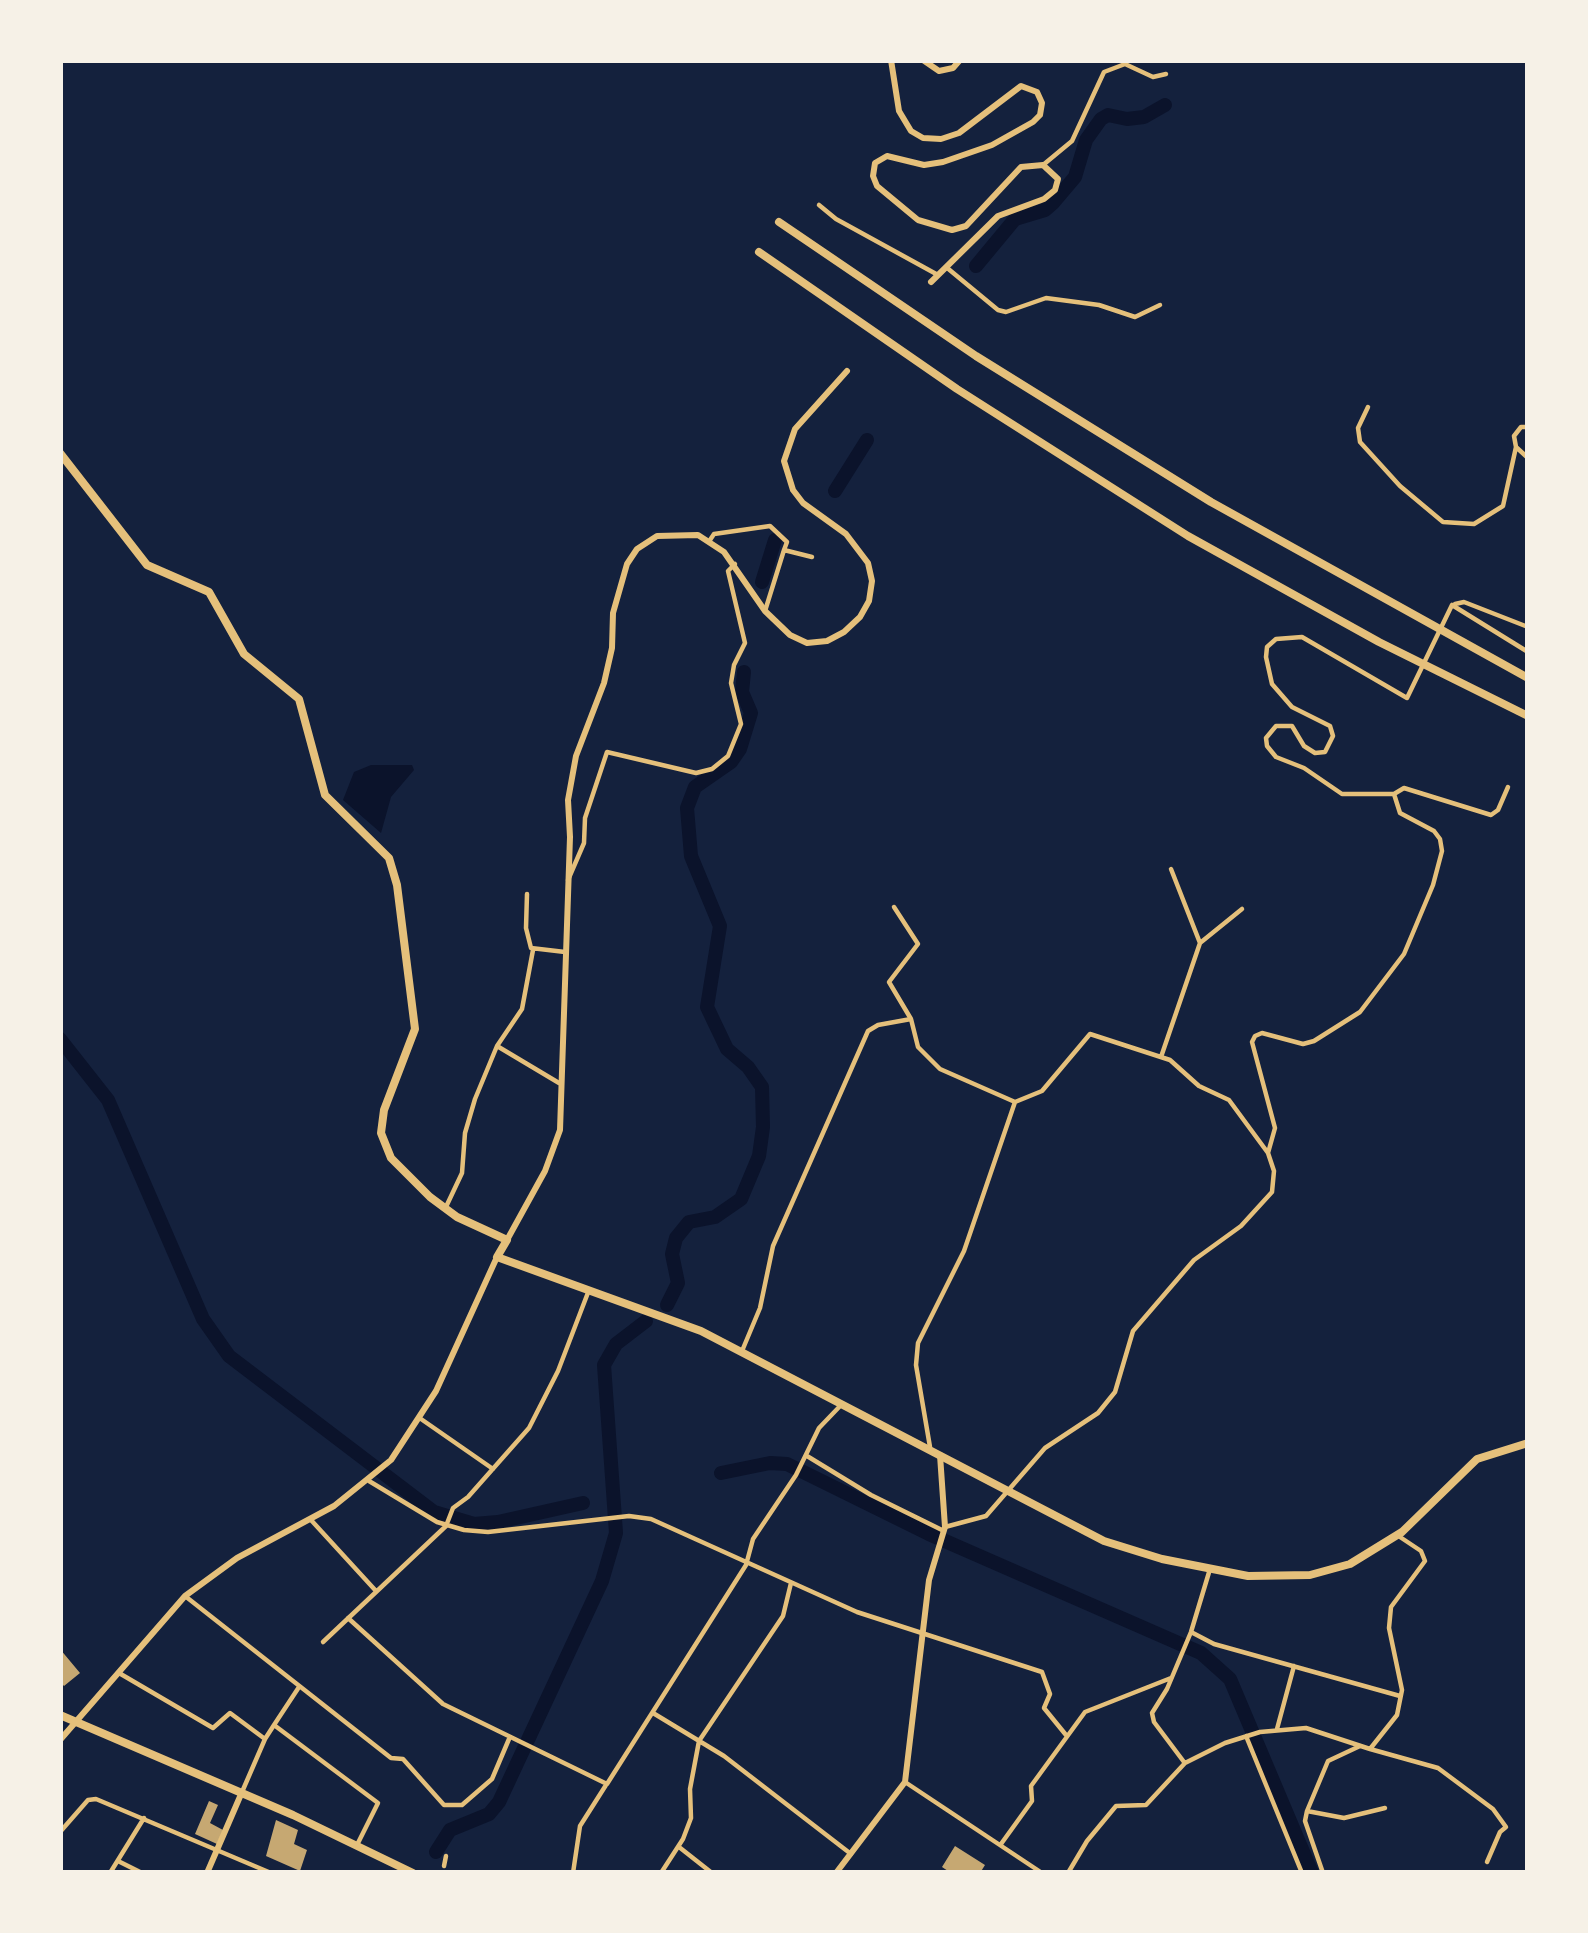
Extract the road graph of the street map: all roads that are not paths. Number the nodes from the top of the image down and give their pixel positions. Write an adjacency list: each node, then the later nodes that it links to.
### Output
1 (891, 60): 5 (main road)
2 (922, 60): 3 (main road)
3 (960, 60)
4 (1166, 74): 5 (street)
5 (1043, 165): 9 (main road)
6 (819, 205): 10 (street)
7 (779, 222): 27 (main road)
8 (759, 252): 28 (main road)
9 (946, 267): 10 (main road); 12 (street)
10 (938, 275): 11 (main road)
11 (931, 282)
12 (1160, 305)
13 (847, 371): 24 (main road)
14 (1368, 407): 16 (street)
15 (1528, 427): 16 (street)
16 (1516, 447): 18 (street)
17 (60, 452): 45 (main road)
18 (1528, 458)
19 (710, 540): 20 (street); 22 (main road); 32 (main road)
20 (784, 550): 21 (street); 24 (street)
21 (812, 557)
22 (735, 564): 24 (main road); 32 (street)
23 (1452, 605): 25 (street); 26 (street); 30 (street)
24 (765, 611)
25 (1528, 627)
26 (1528, 652)
27 (1528, 677)
28 (1528, 716)
29 (1508, 787): 30 (street)
30 (1394, 794): 44 (street)
31 (1171, 869): 36 (street)
32 (567, 881): 38 (main road)
33 (527, 894): 37 (street)
34 (895, 907): 39 (street)
35 (1243, 909): 36 (street)
36 (1200, 943): 41 (street)
37 (533, 950): 38 (street); 40 (street)
38 (566, 952): 42 (main road)
39 (911, 1019): 43 (street); 49 (street)
40 (497, 1046): 42 (street); 45 (street)
41 (1161, 1057): 43 (street); 44 (street)
42 (564, 1084): 46 (main road)
43 (1015, 1102): 53 (street)
44 (1268, 1153): 58 (street)
45 (445, 1209): 46 (main road)
46 (506, 1240): 47 (main road)
47 (497, 1257): 48 (main road); 51 (main road)
48 (589, 1290): 49 (main road); 56 (street)
49 (742, 1351): 50 (main road)
50 (842, 1403): 53 (main road); 55 (street)
51 (421, 1419): 56 (street); 57 (main road)
52 (1528, 1443): 62 (main road)
53 (930, 1450): 54 (main road)
54 (940, 1456): 58 (main road); 61 (main road)
55 (804, 1458): 61 (street); 63 (street)
56 (493, 1469): 60 (street)
57 (371, 1480): 59 (main road); 60 (street)
58 (1009, 1491): 61 (street); 64 (main road)
59 (310, 1519): 66 (street); 67 (main road)
60 (447, 1525): 63 (street); 66 (street)
61 (945, 1530): 69 (main road)
62 (1397, 1535): 64 (main road); 76 (street)
63 (746, 1565): 65 (street); 77 (street)
64 (1210, 1569): 70 (street)
65 (791, 1583): 69 (street); 87 (street)
66 (376, 1591): 68 (street)
67 (185, 1596): 73 (main road); 75 (street)
68 (348, 1618): 71 (street); 85 (street)
69 (923, 1634): 82 (street); 91 (main road)
70 (1189, 1635): 72 (street); 74 (street)
71 (323, 1642)
72 (1294, 1666): 76 (street); 81 (street)
73 (118, 1673): 79 (main road); 84 (street)
74 (1171, 1678): 82 (street); 90 (street)
75 (299, 1687): 80 (street); 85 (street)
76 (1400, 1696): 89 (street)
77 (652, 1713): 87 (street); 92 (street)
78 (60, 1715): 79 (main road)
79 (76, 1722): 86 (main road); 93 (main road)
80 (274, 1725): 84 (street); 99 (street)
81 (1277, 1730): 83 (street); 88 (street)
82 (1066, 1735): 98 (street)
83 (1248, 1736): 90 (street); 118 (street)
84 (265, 1739): 93 (street)
85 (514, 1739): 92 (street)
86 (60, 1740)
87 (699, 1741): 100 (street); 102 (street)
88 (1360, 1746): 89 (street); 95 (street)
89 (1370, 1749): 105 (street)
90 (1185, 1763): 117 (street)
91 (905, 1782): 98 (street); 102 (main road)
92 (607, 1784): 112 (street)
93 (242, 1792): 99 (main road); 101 (main road)
94 (1385, 1808): 95 (street)
95 (1307, 1810): 119 (street)
96 (144, 1819): 97 (street); 101 (street); 104 (street)
97 (60, 1832)
98 (1000, 1844): 116 (street)
99 (357, 1845): 111 (main road)
100 (679, 1846): 113 (street); 114 (street)
101 (219, 1850): 107 (street); 110 (main road)
102 (851, 1854): 115 (main road)
103 (446, 1856): 106 (street)
104 (118, 1861): 108 (street); 109 (street)
105 (1487, 1862)
106 (444, 1866)
107 (267, 1872)
108 (110, 1873)
109 (142, 1873)
110 (207, 1873)
111 (413, 1873)
112 (573, 1873)
113 (662, 1873)
114 (712, 1873)
115 (836, 1873)
116 (1042, 1873)
117 (1068, 1873)
118 (1302, 1873)
119 (1323, 1873)

